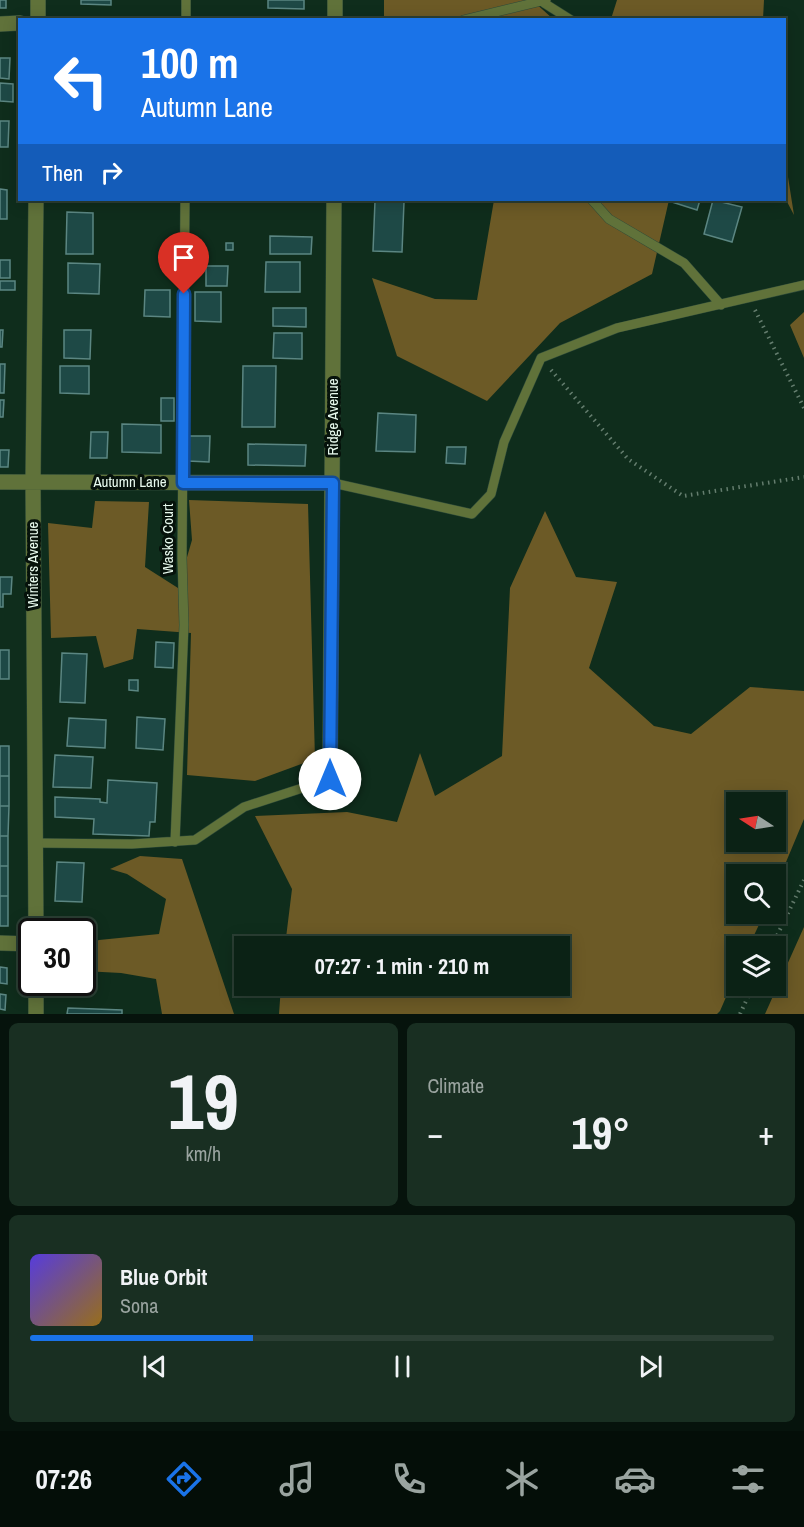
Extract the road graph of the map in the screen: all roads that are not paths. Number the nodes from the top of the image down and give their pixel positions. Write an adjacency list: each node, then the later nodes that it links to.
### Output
1 (38, 0): 5 (street)
2 (186, 0): 6 (lane)
3 (335, 0): 7 (street)
4 (545, 1): 8 (lane); 9 (lane)
5 (38, 18)
6 (186, 18)
7 (335, 18)
8 (472, 18)
9 (568, 18)
10 (18, 23): 11 (street)
11 (0, 24)
12 (36, 201): 19 (street, Winters Avenue)
13 (185, 201): 20 (lane, Wasko Court)
14 (334, 201): 21 (street, Ridge Avenue)
15 (593, 201): 17 (lane)
16 (804, 285): 17 (lane)
17 (721, 305): 21 (lane)
18 (0, 482): 19 (street, Autumn Lane)
19 (33, 482): 20 (street, Autumn Lane); 24 (street, Winters Avenue)
20 (183, 483): 21 (street, Autumn Lane); 23 (lane, Wasko Court)
21 (333, 483): 22 (street, Ridge Avenue)
22 (330, 779): 23 (lane)
23 (175, 842): 24 (lane)
24 (35, 843): 25 (street, Winters Avenue)
25 (36, 918)
26 (0, 943): 27 (street)
27 (18, 944)
28 (36, 996): 29 (street)
29 (36, 1014)

